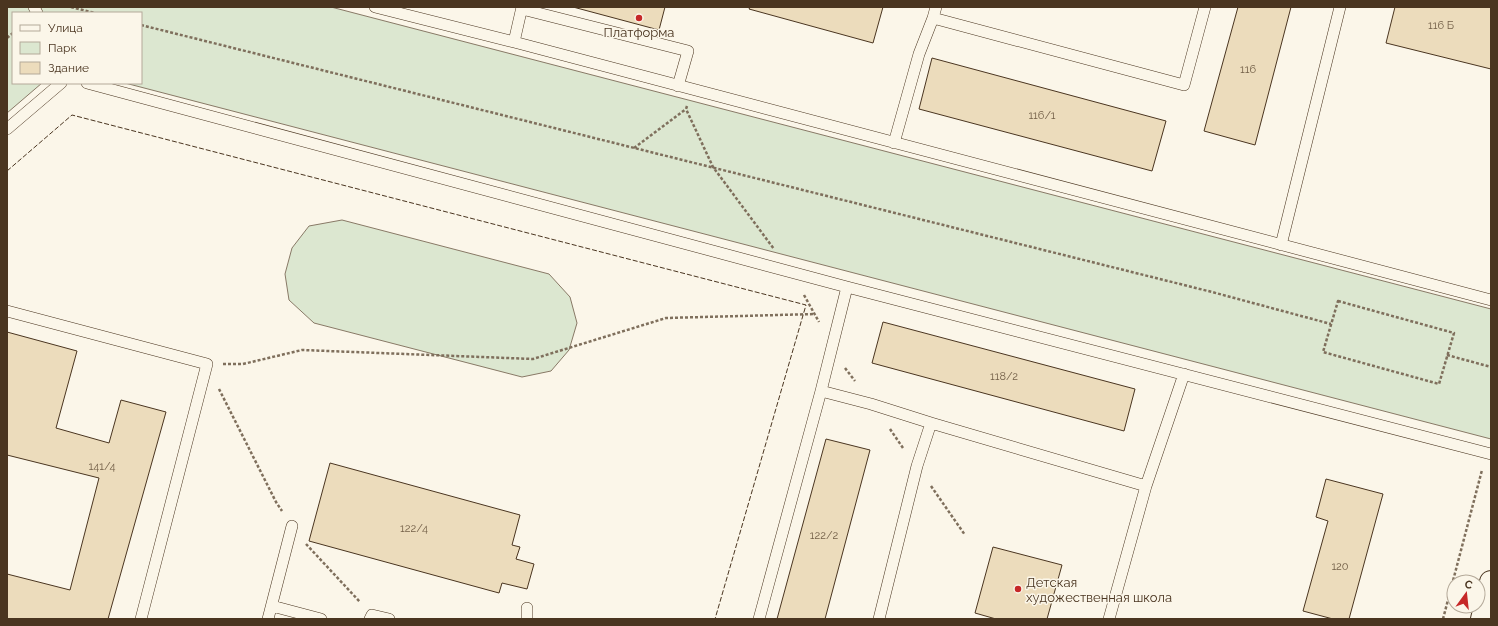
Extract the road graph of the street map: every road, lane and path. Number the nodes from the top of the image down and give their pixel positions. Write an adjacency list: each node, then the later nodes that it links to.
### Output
1 (71, 7): 7 (path)
2 (375, 7): 10 (lane)
3 (936, 7): 8 (lane)
4 (1205, 7): 8 (lane)
5 (1340, 7): 20 (lane)
6 (522, 8): 10 (lane); 13 (lane)
7 (91, 12)
8 (933, 18): 17 (lane)
9 (142, 25): 18 (path)
10 (514, 42): 13 (lane)
11 (60, 84): 16 (lane)
12 (91, 84): 21 (lane)
13 (678, 86): 14 (lane)
14 (691, 89): 15 (path); 17 (lane)
15 (686, 109): 18 (path); 19 (path)
16 (7, 129)
17 (894, 143): 20 (lane)
18 (634, 148): 19 (path)
19 (713, 167): 21 (path); 26 (path)
20 (1281, 245): 23 (lane)
21 (791, 272): 22 (lane); 25 (path)
22 (847, 287): 27 (lane); 31 (lane)
23 (1491, 300)
24 (7, 311): 29 (lane)
25 (815, 314): 27 (path); 29 (path)
26 (1331, 324): 28 (path); 28 (path)
27 (831, 348): 32 (lane); 33 (path)
28 (1447, 356): 30 (path)
29 (207, 364): 38 (path); 43 (lane)
30 (1491, 367)
31 (1184, 374): 35 (lane); 37 (lane)
32 (821, 391): 33 (lane); 47 (lane)
33 (871, 404): 34 (lane); 36 (path)
34 (931, 423): 36 (lane); 37 (lane)
35 (1489, 453): 50 (path)
36 (917, 466): 39 (path); 48 (lane)
37 (1146, 486): 49 (lane)
38 (292, 526): 41 (lane); 42 (path)
39 (965, 535)
40 (1491, 582): 51 (main road)
41 (272, 606): 44 (lane); 45 (lane)
42 (371, 617): 46 (lane)
43 (141, 619)
44 (268, 619)
45 (321, 619)
46 (390, 619)
47 (759, 619)
48 (879, 619)
49 (1109, 619)
50 (1443, 619)
51 (1482, 619)

